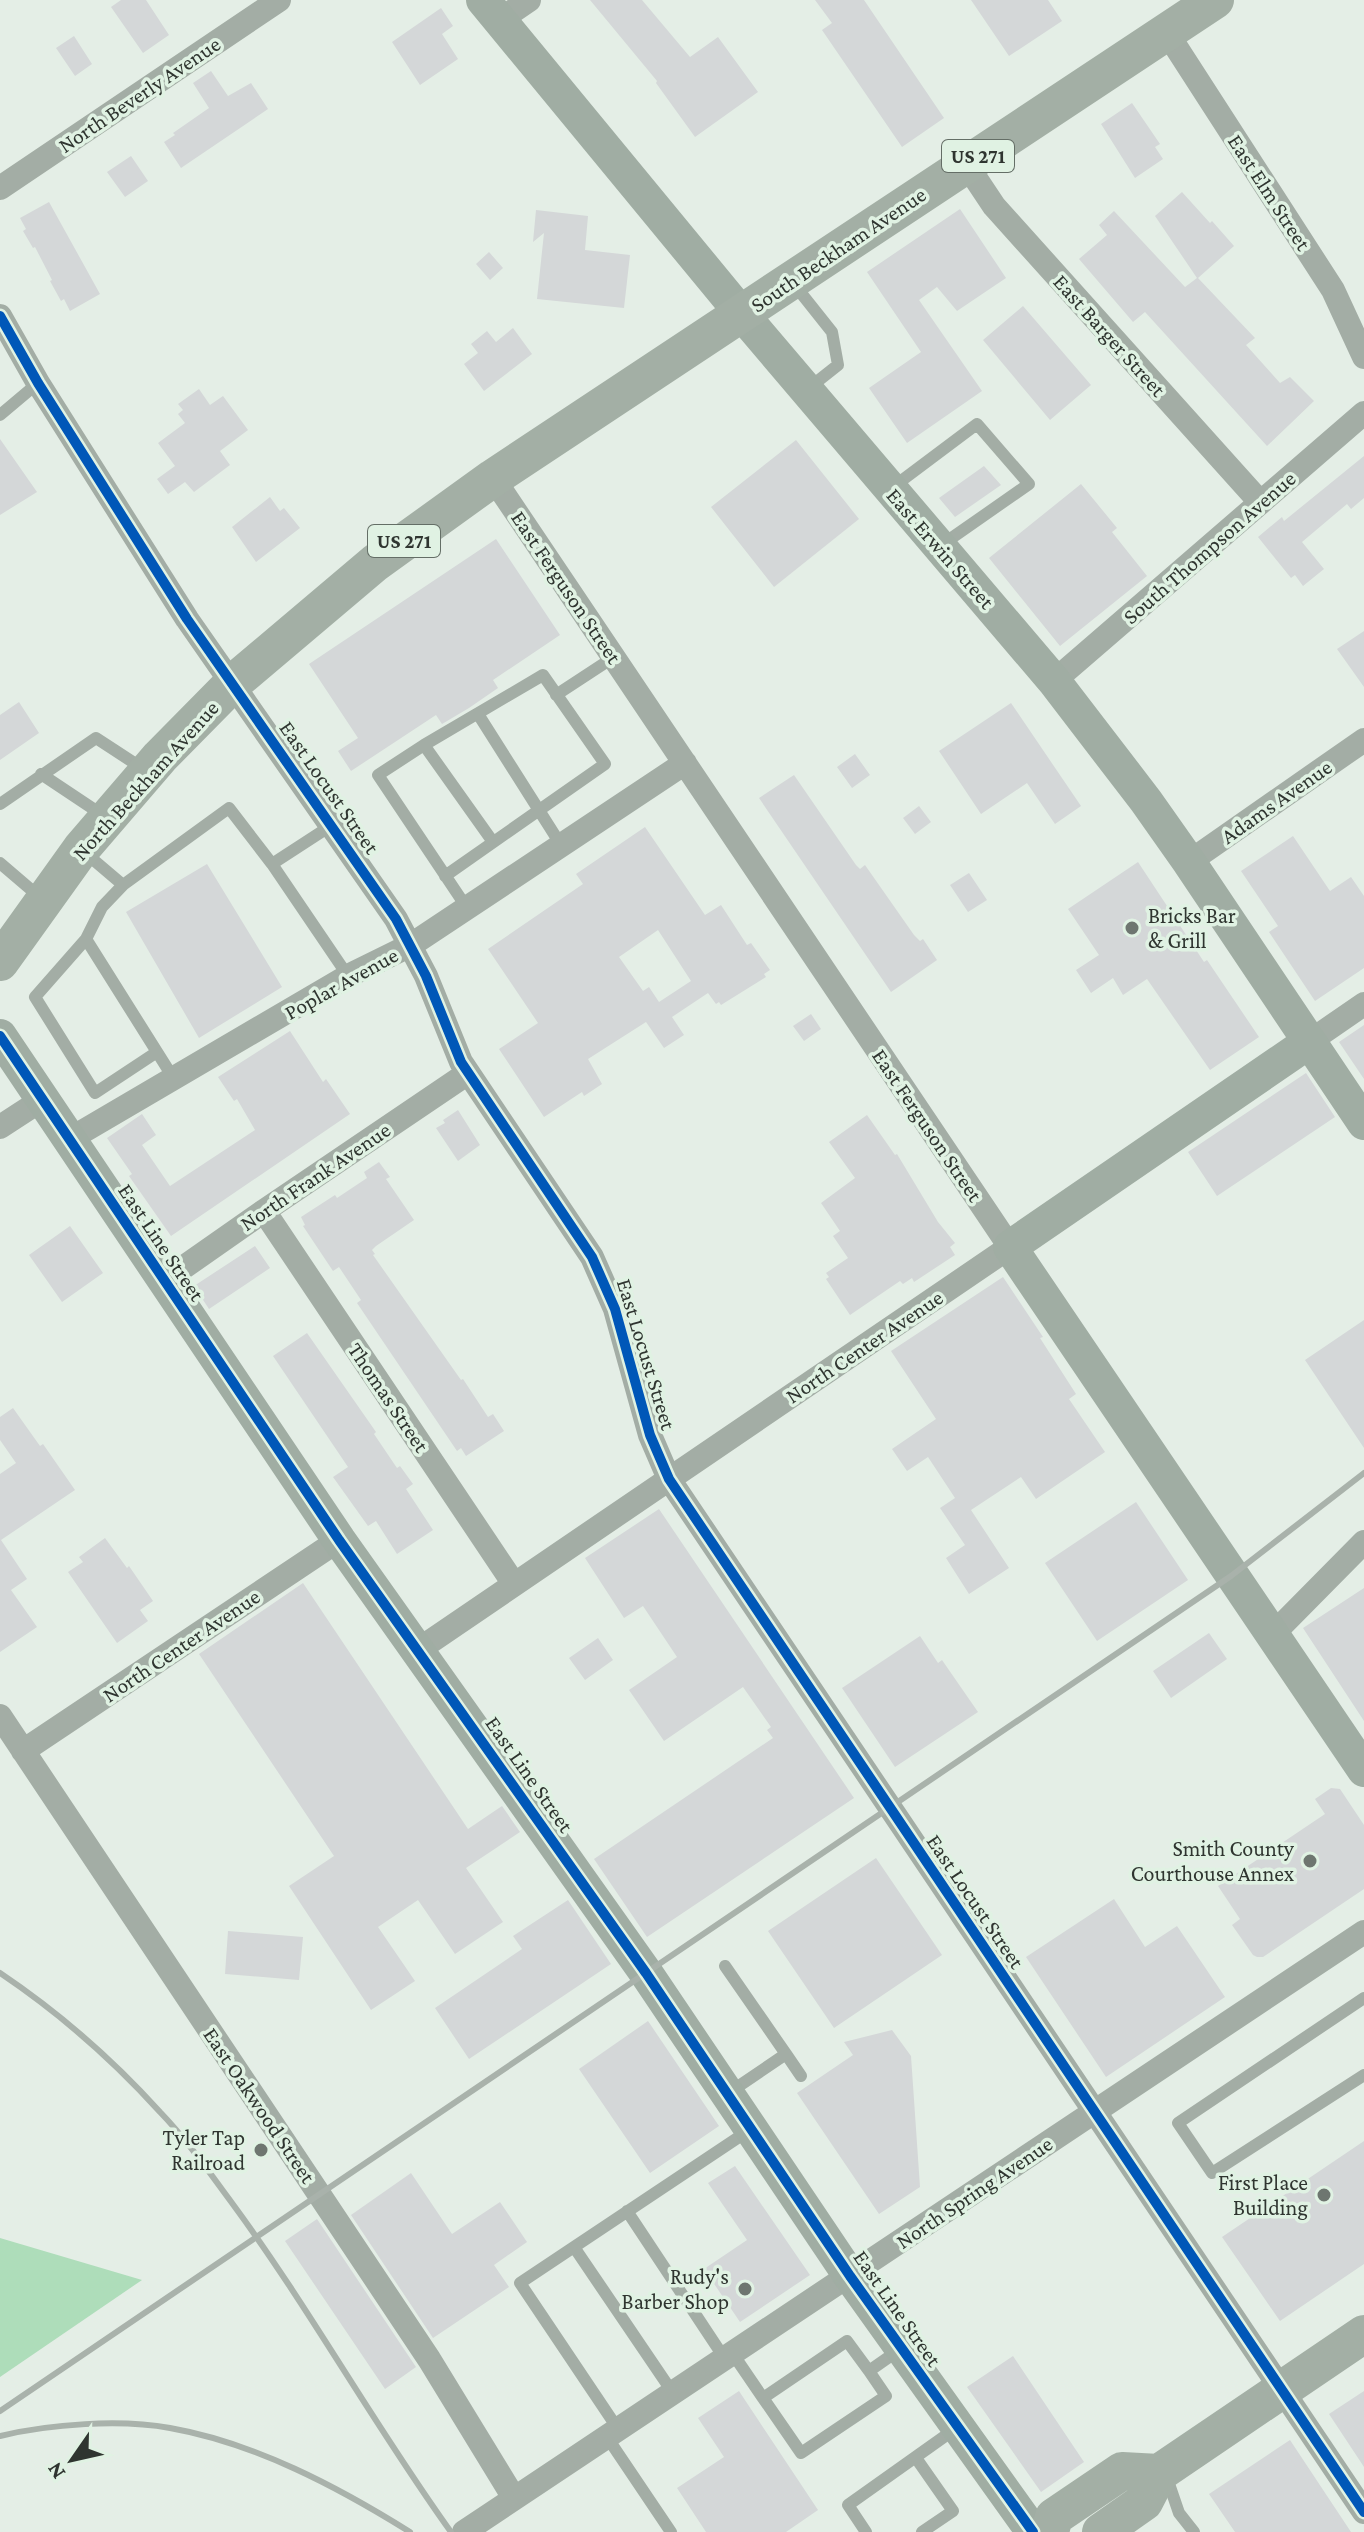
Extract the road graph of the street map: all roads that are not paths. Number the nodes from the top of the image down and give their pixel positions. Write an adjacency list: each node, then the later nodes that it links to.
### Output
1 (279, 0): 7 (street, North Beverly Avenue)
2 (529, 0): 4 (street)
3 (1215, 0): 5 (main road, South Beckham Avenue / US 271)
4 (491, 10): 9 (main road, East Erwin Street)
5 (1167, 33): 6 (main road, South Beckham Avenue / US 271); 11 (street, East Elm Street)
6 (966, 164): 8 (main road, South Beckham Avenue / US 271); 18 (street, East Barger Street)
7 (0, 188)
8 (790, 280): 9 (main road, South Beckham Avenue / US 271); 13 (lane)
9 (741, 313): 13 (main road, East Erwin Street); 16 (main road, North Beckham Avenue / US 271)
10 (0, 316): 12 (street, East Locust Street)
11 (1364, 357)
12 (38, 383): 15 (lane); 22 (street, East Locust Street)
13 (806, 390): 17 (main road, East Erwin Street)
14 (1364, 413): 18 (street, South Thompson Avenue)
15 (0, 415)
16 (493, 478): 20 (street, East Ferguson Street); 22 (main road, North Beckham Avenue / US 271)
17 (891, 489): 19 (main road, East Erwin Street); 19 (lane)
18 (1260, 502): 21 (street, South Thompson Avenue)
19 (940, 546): 21 (main road, East Erwin Street)
20 (614, 657): 23 (lane); 27 (street, East Ferguson Street)
21 (1054, 681): 37 (main road, East Erwin Street)
22 (233, 683): 28 (main road, North Beckham Avenue / US 271); 33 (street, East Locust Street)
23 (556, 695): 24 (lane); 31 (lane)
24 (478, 714): 26 (lane); 31 (lane)
25 (1364, 740): 37 (street, Adams Avenue)
26 (424, 745): 34 (lane); 40 (lane)
27 (685, 763): 35 (street, Poplar Avenue); 59 (street, East Ferguson Street)
28 (147, 771): 29 (lane); 32 (main road, North Beckham Avenue / US 271)
29 (41, 774): 30 (lane); 32 (lane)
30 (0, 804)
31 (538, 810): 34 (lane); 35 (lane)
32 (107, 818): 36 (main road, North Beckham Avenue / US 271)
33 (332, 825): 38 (lane); 45 (street, East Locust Street)
34 (493, 842): 40 (lane)
35 (561, 845): 43 (street, Poplar Avenue)
36 (81, 849): 41 (lane); 42 (main road, North Beckham Avenue / US 271)
37 (1189, 862): 50 (main road, East Erwin Street)
38 (272, 864): 41 (lane); 47 (lane)
39 (2, 867): 42 (lane)
40 (445, 876): 43 (lane)
41 (123, 885): 44 (lane)
42 (45, 901): 46 (main road, North Beckham Avenue / US 271)
43 (467, 908): 45 (street, Poplar Avenue)
44 (86, 939): 51 (lane); 51 (lane)
45 (411, 945): 47 (street, Poplar Avenue); 52 (street, East Locust Street)
46 (0, 962)
47 (348, 976): 53 (street, Poplar Avenue)
48 (1364, 1004): 50 (street)
49 (0, 1036): 54 (main road, East Line Street)
50 (1309, 1042): 55 (main road, East Erwin Street); 59 (main road, North Center Avenue)
51 (157, 1052): 53 (lane)
52 (468, 1073): 58 (street, North Frank Avenue); 61 (street, East Locust Street)
53 (174, 1079): 57 (street, Poplar Avenue)
54 (43, 1099): 56 (street); 57 (main road, East Line Street)
55 (1364, 1123)
56 (0, 1127)
57 (70, 1139): 60 (main road, East Line Street)
58 (264, 1211): 60 (street, North Frank Avenue); 64 (street, Thomas Street)
59 (1010, 1247): 61 (street, North Center Avenue); 65 (main road, East Ferguson Street)
60 (164, 1281): 62 (main road, East Line Street)
61 (669, 1479): 64 (street, North Center Avenue); 77 (street, East Locust Street)
62 (339, 1540): 66 (main road, East Line Street); 68 (street, North Center Avenue)
63 (1364, 1542): 65 (street)
64 (514, 1584): 66 (street, North Center Avenue)
65 (1272, 1635): 69 (main road, East Ferguson Street)
66 (418, 1650): 76 (main road, East Line Street)
67 (0, 1716): 68 (street, East Oakwood Street)
68 (23, 1751): 93 (street, East Oakwood Street)
69 (1364, 1770)
70 (1364, 1932): 77 (street, North Spring Avenue)
71 (725, 1966): 73 (lane)
72 (1364, 1998): 74 (lane)
73 (786, 2054): 75 (lane); 76 (lane)
74 (1364, 2075)
75 (801, 2076)
76 (727, 2094): 78 (main road, East Line Street)
77 (1093, 2112): 81 (street, North Spring Avenue); 86 (street, East Locust Street)
78 (751, 2129): 79 (lane); 81 (main road, East Line Street)
79 (627, 2211): 80 (lane); 84 (lane)
80 (574, 2247): 87 (lane); 90 (lane)
81 (850, 2276): 83 (main road, East Line Street); 84 (street, North Spring Avenue)
82 (1364, 2334): 86 (main road)
83 (902, 2348): 85 (lane); 89 (main road, East Line Street)
84 (729, 2357): 87 (street, North Spring Avenue); 88 (lane)
85 (869, 2371): 88 (lane); 88 (lane)
86 (1281, 2390): 92 (main road); 94 (street, East Locust Street)
87 (673, 2393): 90 (street, North Spring Avenue)
88 (763, 2398)
89 (958, 2427): 91 (lane); 99 (main road, East Line Street)
90 (613, 2433): 93 (street, North Spring Avenue); 96 (lane)
91 (916, 2458): 97 (lane); 98 (lane)
92 (1162, 2472): 100 (main road); 101 (main road); 102 (lane)
93 (514, 2498): 95 (street, North Spring Avenue)
94 (1364, 2512)
95 (464, 2532)
96 (671, 2532)
97 (866, 2532)
98 (922, 2532)
99 (1033, 2532)
100 (1050, 2532)
101 (1101, 2532)
102 (1194, 2532)

